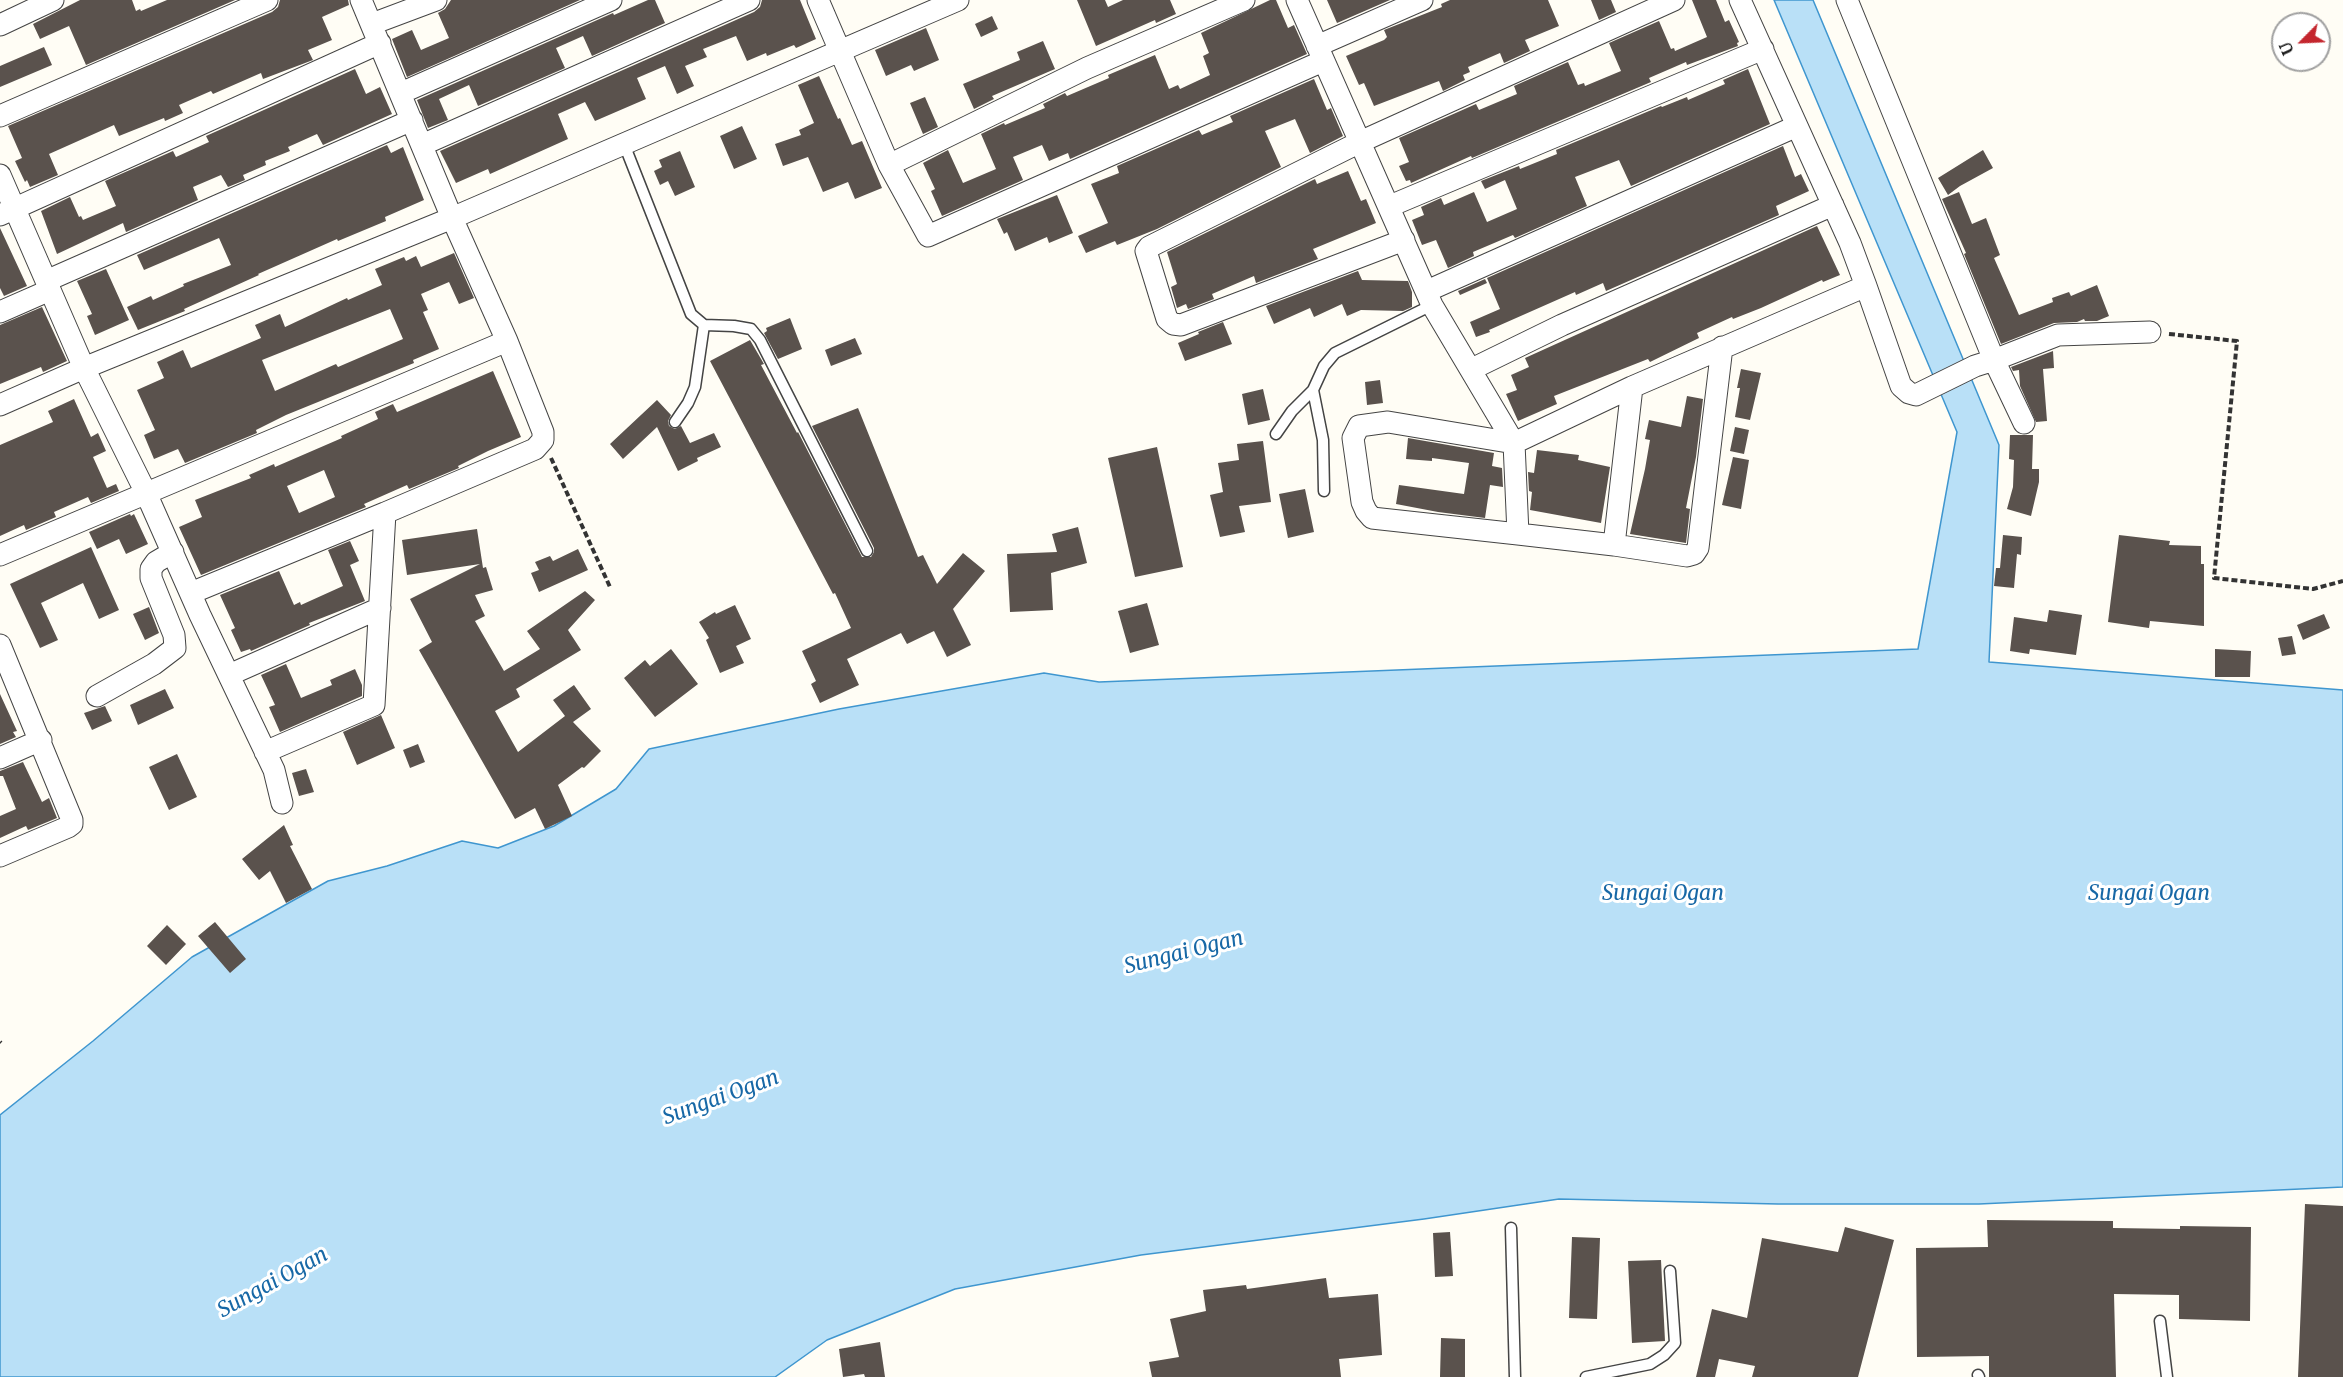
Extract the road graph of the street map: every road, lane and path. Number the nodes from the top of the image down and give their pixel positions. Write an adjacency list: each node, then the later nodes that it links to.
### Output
1 (53, 0): 15 (street)
2 (267, 0): 21 (street)
3 (361, 0): 16 (street)
4 (436, 0): 16 (street)
5 (611, 0): 20 (street)
6 (750, 0): 26 (street)
7 (818, 0): 18 (street)
8 (958, 0): 18 (street)
9 (1244, 0): 27 (street)
10 (1297, 0): 19 (street)
11 (1422, 0): 19 (street)
12 (1674, 0): 24 (street)
13 (1740, 0): 17 (street)
14 (1847, 0): 42 (street)
15 (0, 25)
16 (376, 34): 20 (street); 31 (street)
17 (1763, 49): 23 (street); 30 (street)
18 (840, 52): 25 (street); 27 (street)
19 (1320, 54): 24 (street); 27 (street)
20 (401, 93): 22 (street)
21 (0, 116)
22 (412, 120): 26 (street); 34 (street)
23 (1797, 126): 29 (street); 36 (street)
24 (1360, 142): 30 (street); 33 (street)
25 (624, 144): 32 (street); 38 (lane)
26 (422, 145): 32 (street)
27 (889, 165)
28 (0, 175): 31 (street)
29 (1833, 205): 35 (street); 44 (street)
30 (1390, 206): 33 (street)
31 (7, 212): 34 (street)
32 (452, 218): 40 (street); 43 (street)
33 (1404, 240): 36 (street)
34 (48, 285): 37 (street); 43 (street)
35 (1866, 286): 41 (street); 42 (street)
36 (1430, 298): 44 (street); 46 (lane)
37 (0, 312)
38 (704, 325): 48 (lane); 58 (lane)
39 (2150, 332): 42 (street); 61 (path)
40 (507, 341): 51 (street); 54 (street)
41 (1722, 347): 45 (street); 57 (street)
42 (1985, 363): 49 (street)
43 (84, 368): 47 (street); 54 (street)
44 (1472, 369): 52 (street)
45 (1632, 387): 52 (street); 57 (street)
46 (1313, 390): 50 (lane); 53 (lane)
47 (0, 405)
48 (675, 422)
49 (2024, 423)
50 (1276, 434)
51 (543, 441): 55 (street); 62 (path)
52 (1514, 443): 56 (street); 56 (street)
53 (1324, 491)
54 (146, 493): 59 (street); 60 (street)
55 (385, 513): 63 (street); 64 (street)
56 (1518, 534): 57 (street)
57 (1614, 545)
58 (867, 551)
59 (173, 552): 63 (street); 67 (street)
60 (0, 555)
61 (2343, 581)
62 (610, 587)
63 (191, 593): 66 (street)
64 (380, 608): 66 (street); 69 (street)
65 (2, 657): 68 (street)
66 (229, 675): 69 (street)
67 (97, 696)
68 (41, 740): 70 (street); 72 (street)
69 (265, 752): 71 (street)
70 (0, 758)
71 (282, 803)
72 (0, 856)
73 (1511, 1228): 76 (lane)
74 (1670, 1271): 77 (lane)
75 (2160, 1321): 78 (lane)
76 (1515, 1377)
77 (1586, 1377)
78 (2167, 1377)

